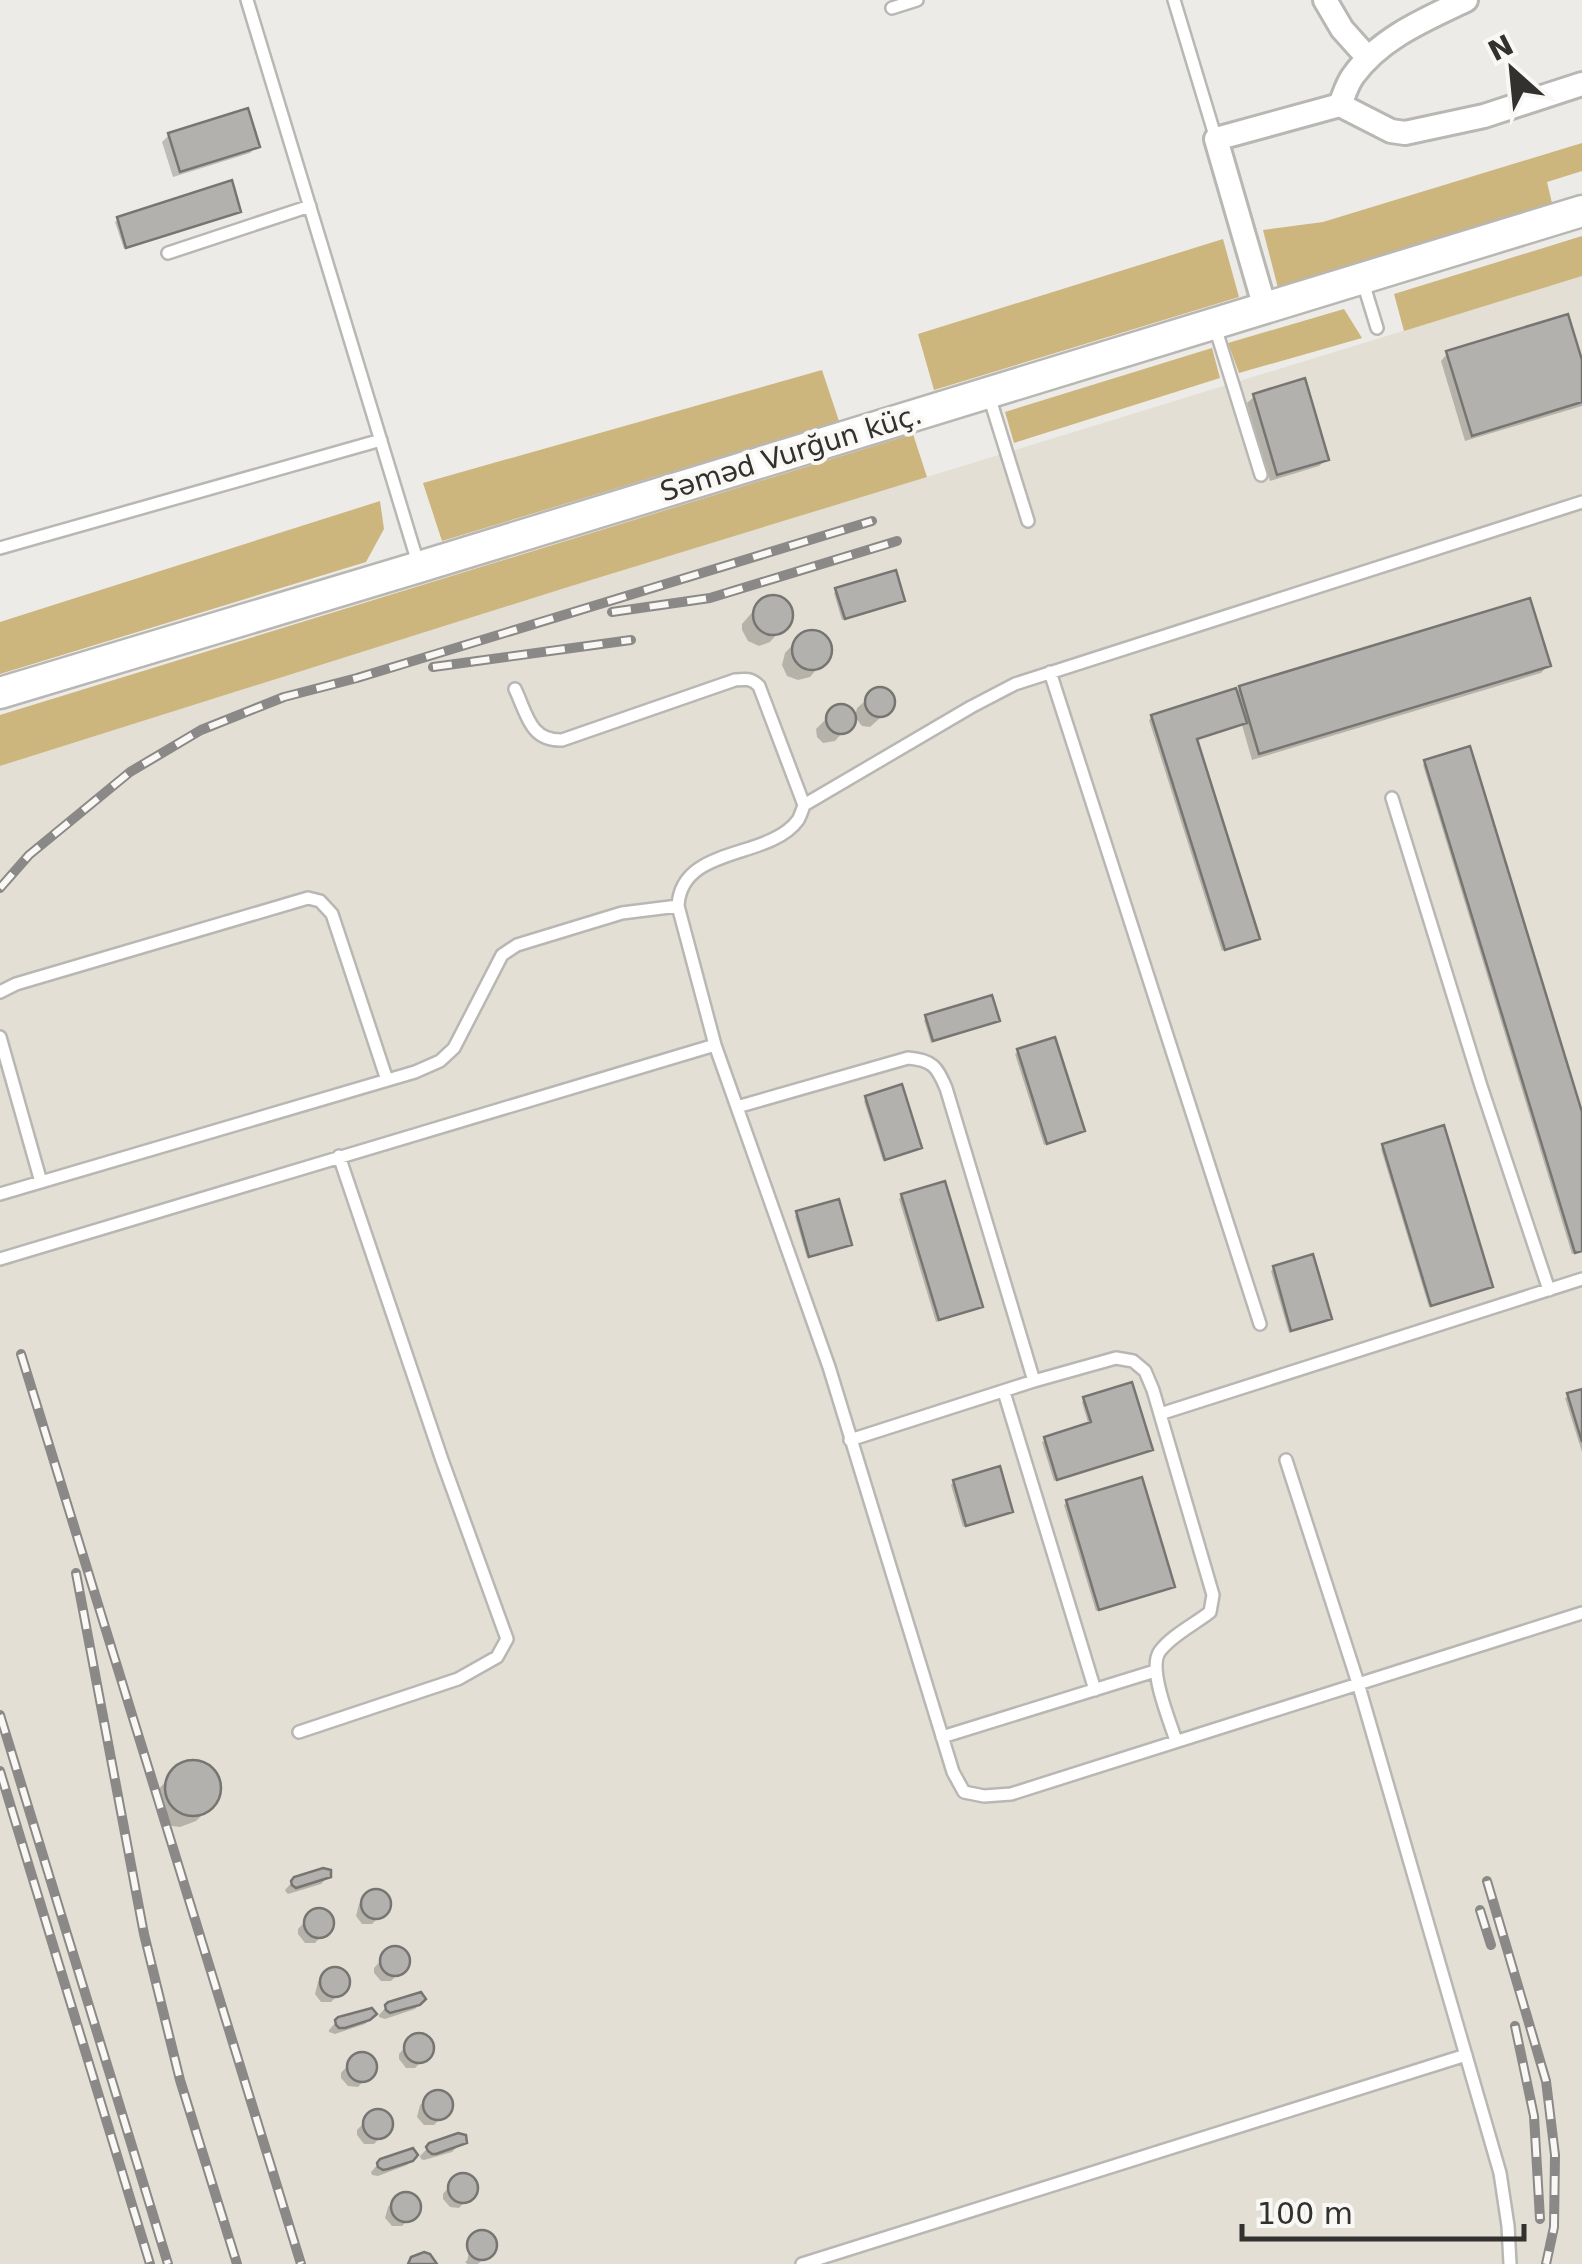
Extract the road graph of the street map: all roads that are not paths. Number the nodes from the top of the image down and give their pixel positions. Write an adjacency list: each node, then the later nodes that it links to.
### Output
1 (247, 0): 11 (lane)
2 (917, 0): 6 (lane)
3 (1174, 0): 10 (lane)
4 (1325, 0): 7 (street)
5 (1466, 0): 7 (street)
6 (892, 8)
7 (1368, 58): 9 (street)
8 (1582, 84): 9 (street)
9 (1340, 105): 10 (street)
10 (1216, 138): 15 (street)
11 (310, 206): 13 (lane); 19 (lane)
12 (1582, 212): 14 (main road, Səməd Vurğun küç.)
13 (168, 253)
14 (1362, 279): 15 (main road, Səməd Vurğun küç.); 17 (lane)
15 (1265, 308): 16 (main road, Səməd Vurğun küç.)
16 (1213, 323): 18 (main road, Səməd Vurğun küç.); 20 (lane)
17 (1377, 328)
18 (988, 392): 22 (lane); 24 (main road, Səməd Vurğun küç.)
19 (381, 440): 23 (lane); 24 (lane)
20 (1261, 475)
21 (1582, 502): 25 (lane)
22 (1028, 521)
23 (0, 548)
24 (419, 568): 27 (main road, Səməd Vurğun küç.)
25 (1050, 672): 29 (lane); 42 (lane)
26 (516, 689): 29 (lane)
27 (0, 693)
28 (1392, 798): 41 (lane)
29 (804, 805): 30 (lane)
30 (678, 906): 33 (lane); 34 (lane)
31 (0, 992): 34 (lane)
32 (0, 1037): 37 (lane)
33 (716, 1046): 35 (lane); 36 (lane)
34 (387, 1080): 37 (lane)
35 (737, 1107): 43 (lane); 46 (lane)
36 (340, 1156): 39 (lane); 52 (lane)
37 (41, 1182): 38 (lane)
38 (0, 1194)
39 (0, 1259)
40 (1582, 1279): 41 (lane)
41 (1549, 1290): 45 (lane)
42 (1260, 1324)
43 (1034, 1381): 44 (lane); 45 (lane)
44 (1004, 1392): 46 (lane); 51 (lane)
45 (1160, 1414): 49 (lane)
46 (850, 1440): 53 (lane)
47 (1286, 1460): 50 (lane)
48 (1582, 1613): 50 (lane)
49 (1155, 1671): 51 (lane); 54 (lane)
50 (1358, 1683): 54 (lane); 55 (lane)
51 (1095, 1690): 53 (lane)
52 (300, 1732)
53 (942, 1736): 54 (lane)
54 (1176, 1742)
55 (1466, 2055): 56 (lane); 57 (lane)
56 (802, 2264)
57 (1510, 2264)

